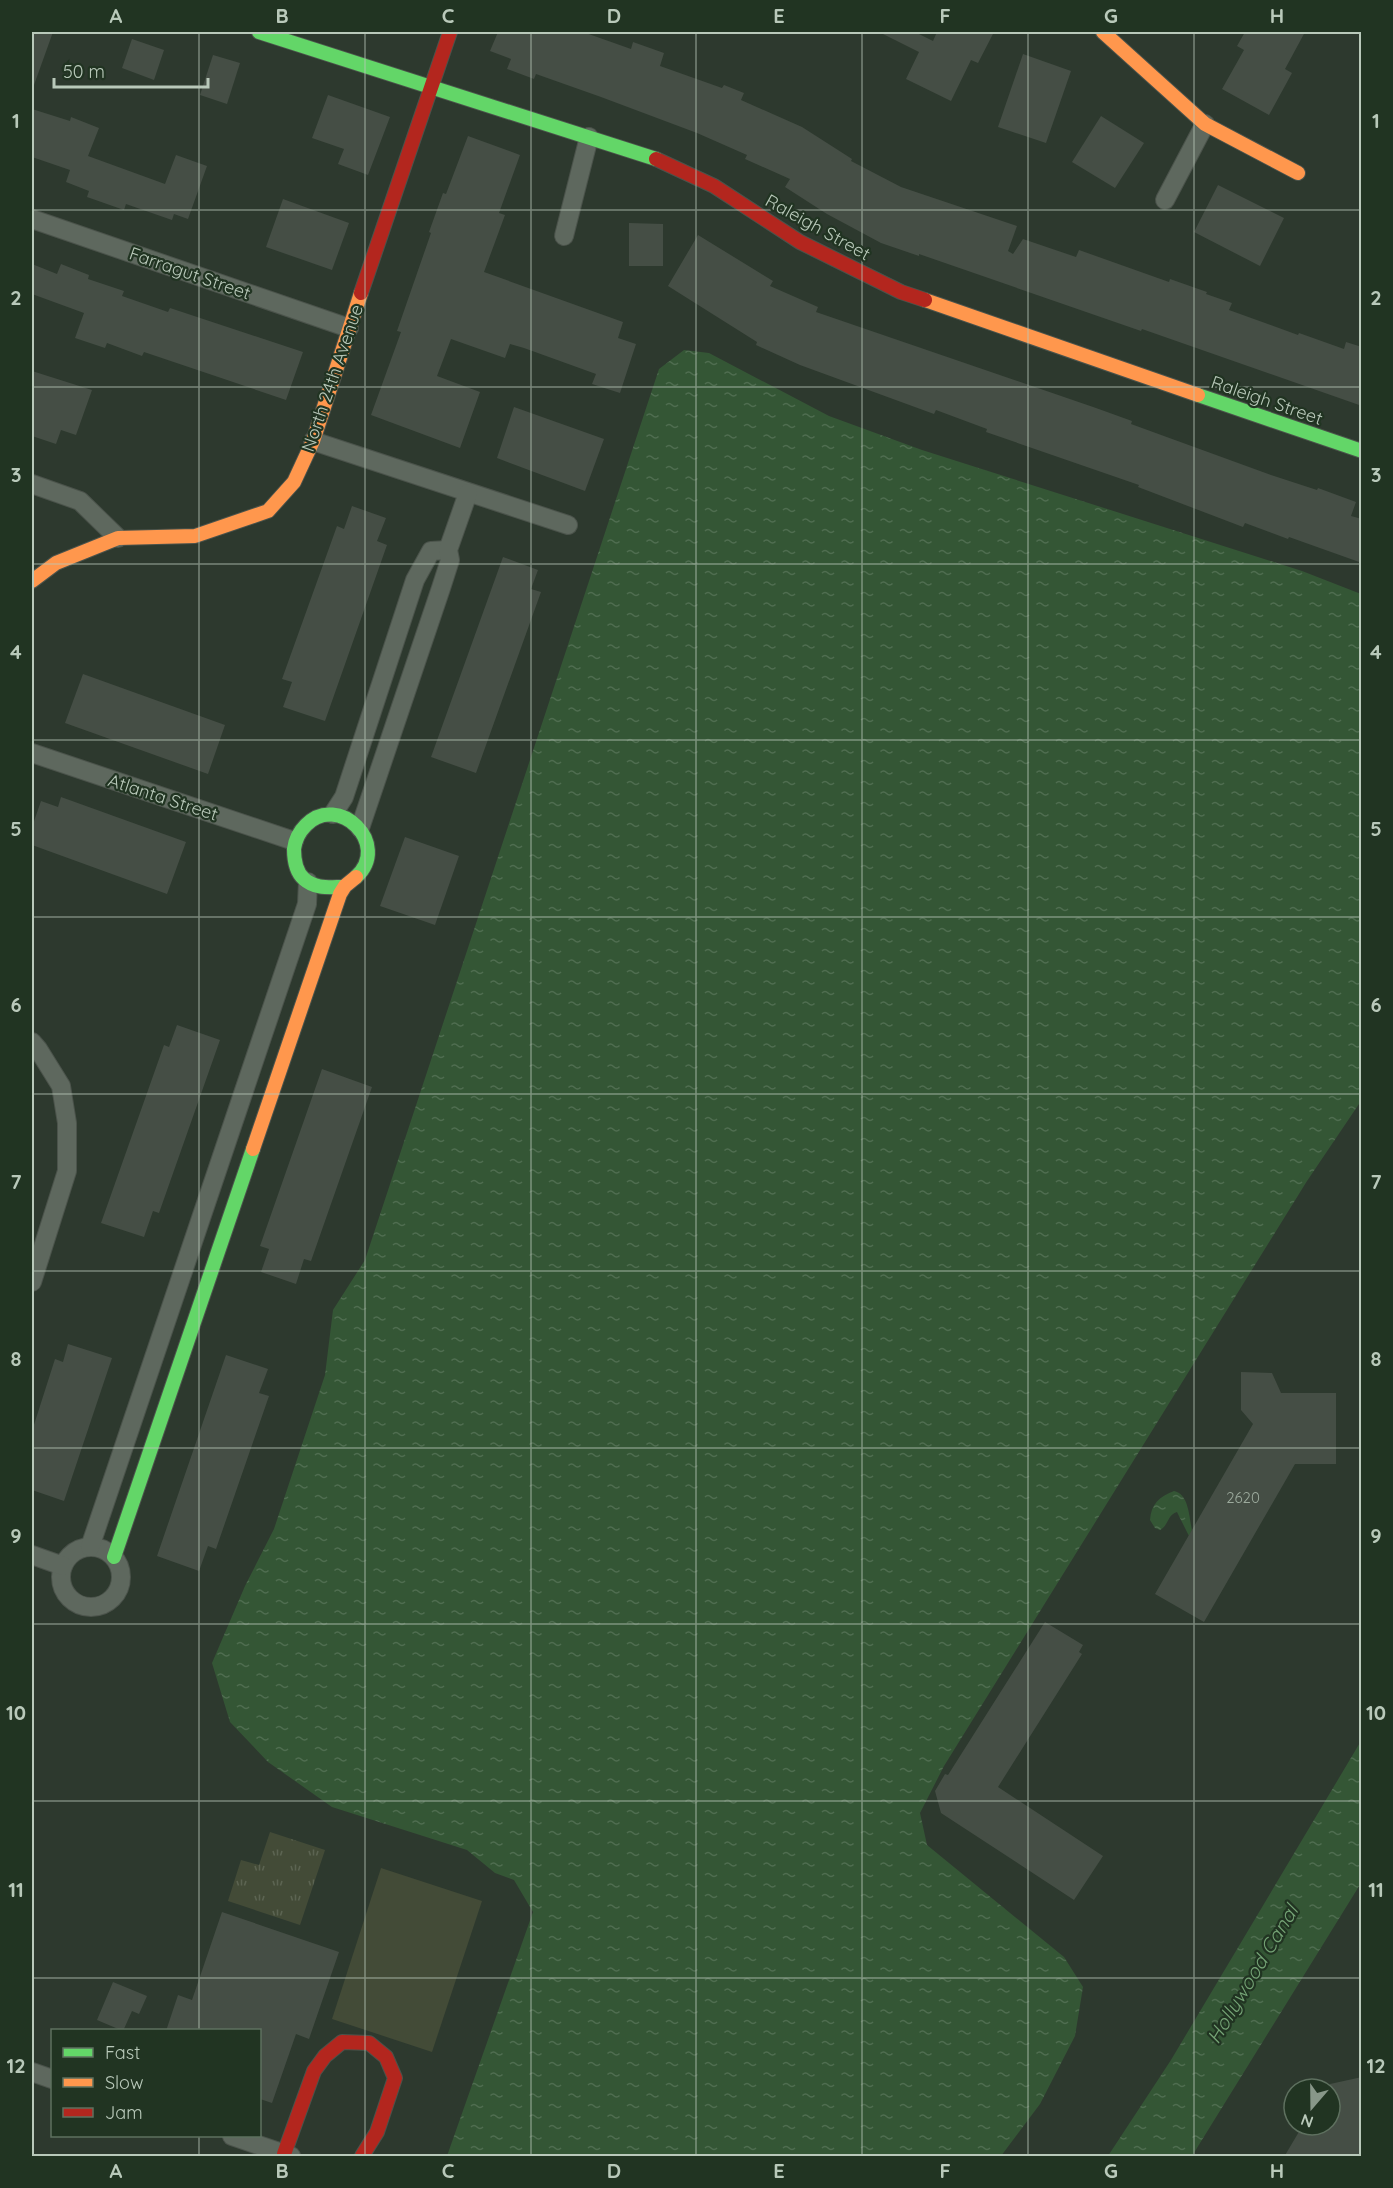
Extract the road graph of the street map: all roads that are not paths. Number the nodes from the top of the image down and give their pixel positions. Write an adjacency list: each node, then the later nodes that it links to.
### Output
1 (259, 32): 4 (street, Raleigh Street)
2 (450, 32): 4 (street, North 24th Avenue)
3 (1103, 32): 5 (street)
4 (431, 88): 6 (street, Raleigh Street); 11 (street, North 24th Avenue)
5 (1205, 124): 7 (street); 8 (street)
6 (589, 137): 10 (street); 13 (street, Raleigh Street)
7 (1298, 173)
8 (1165, 200)
9 (32, 219): 11 (street, Farragut Street)
10 (564, 236)
11 (350, 328): 12 (street, North 24th Avenue)
12 (313, 441): 15 (street); 17 (street, North 24th Avenue)
13 (1362, 451)
14 (32, 484): 17 (street)
15 (468, 493): 16 (street); 18 (street)
16 (568, 525)
17 (118, 538): 19 (street, North 24th Avenue)
18 (448, 550): 21 (street); 22 (street)
19 (32, 581)
20 (32, 753): 23 (street, Atlanta Street)
21 (333, 814): 22 (street); 23 (street)
22 (360, 828): 25 (street)
23 (294, 841): 24 (street)
24 (308, 882): 25 (street); 28 (street)
25 (343, 887): 30 (street)
26 (32, 1042): 27 (street)
27 (32, 1282)
28 (90, 1547): 30 (street); 31 (street)
29 (32, 1555): 31 (street)
30 (114, 1557): 31 (street)
31 (63, 1566)
32 (32, 2072): 33 (street)
33 (51, 2079)
34 (235, 2137): 35 (street)
35 (288, 2155): 36 (street)
36 (362, 2157)

